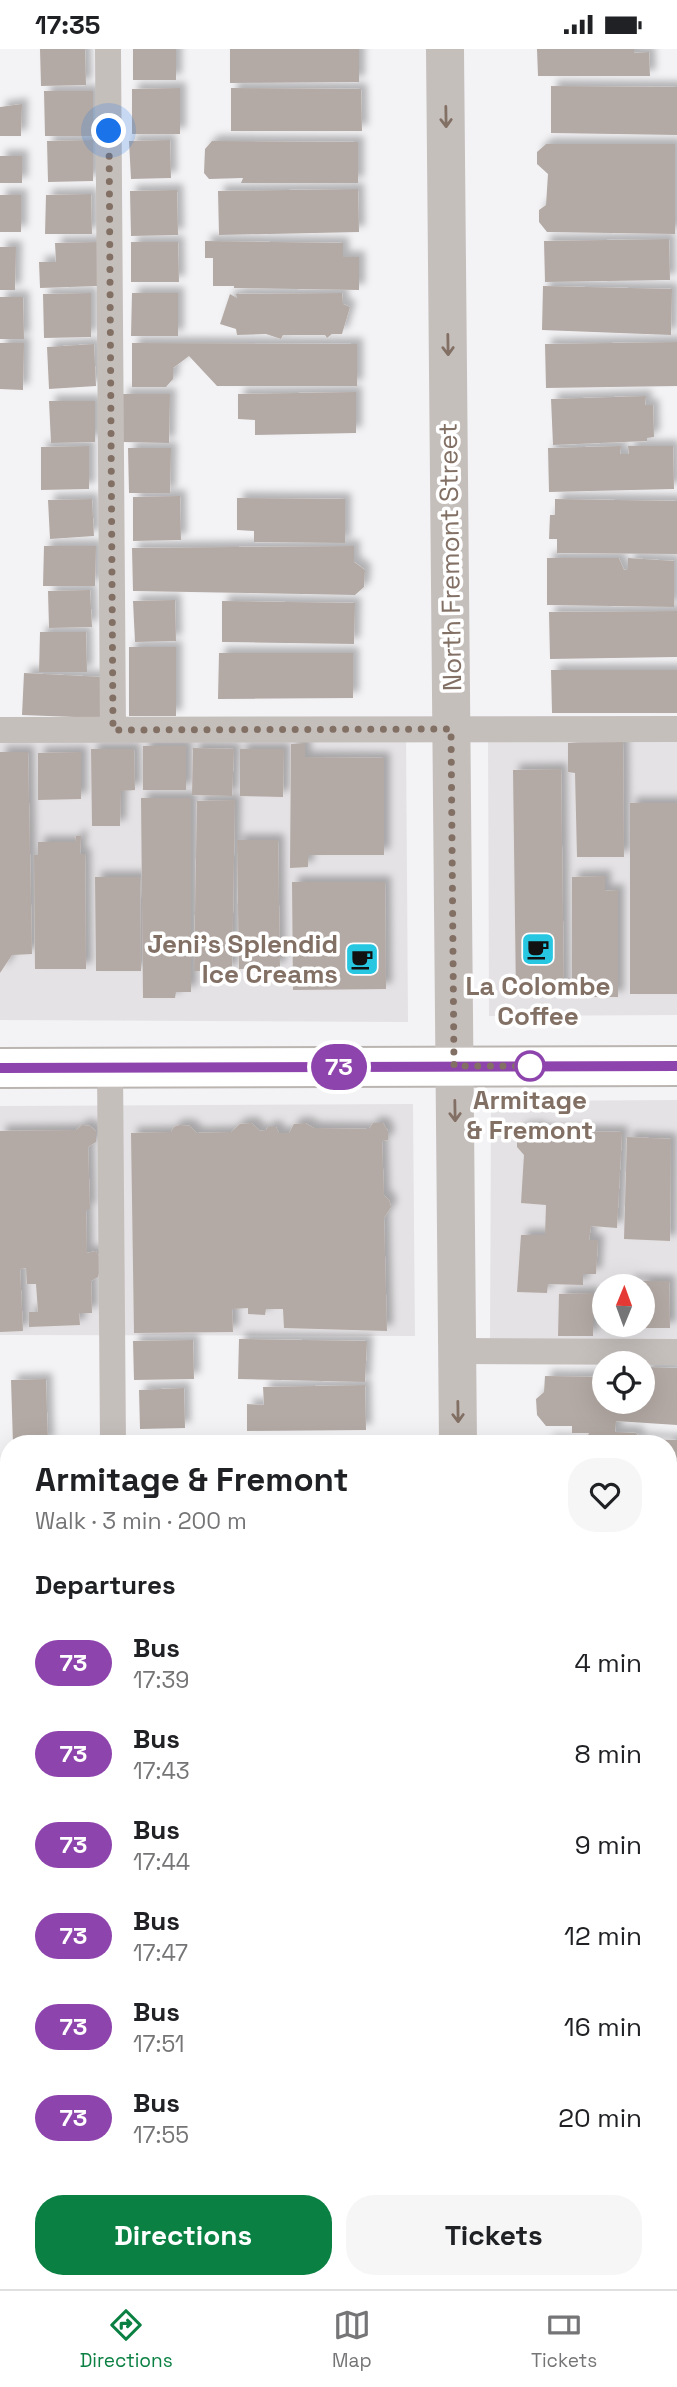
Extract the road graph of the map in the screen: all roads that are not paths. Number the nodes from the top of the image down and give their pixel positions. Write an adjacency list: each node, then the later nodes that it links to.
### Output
1 (108, 49): 6 (lane)
2 (445, 49): 3 (street, North Fremont Street, one-way to 3)
3 (451, 729): 4 (lane); 6 (lane); 7 (street, North Fremont Street)
4 (677, 729)
5 (0, 730): 6 (lane)
6 (113, 730)
7 (454, 1066): 8 (main road); 10 (main road); 11 (street, North Fremont Street, one-way to 11)
8 (677, 1066)
9 (0, 1068): 10 (main road)
10 (110, 1068): 13 (lane)
11 (457, 1351): 12 (lane); 14 (street, North Fremont Street, one-way to 14)
12 (677, 1352)
13 (113, 1435)
14 (458, 1435)

